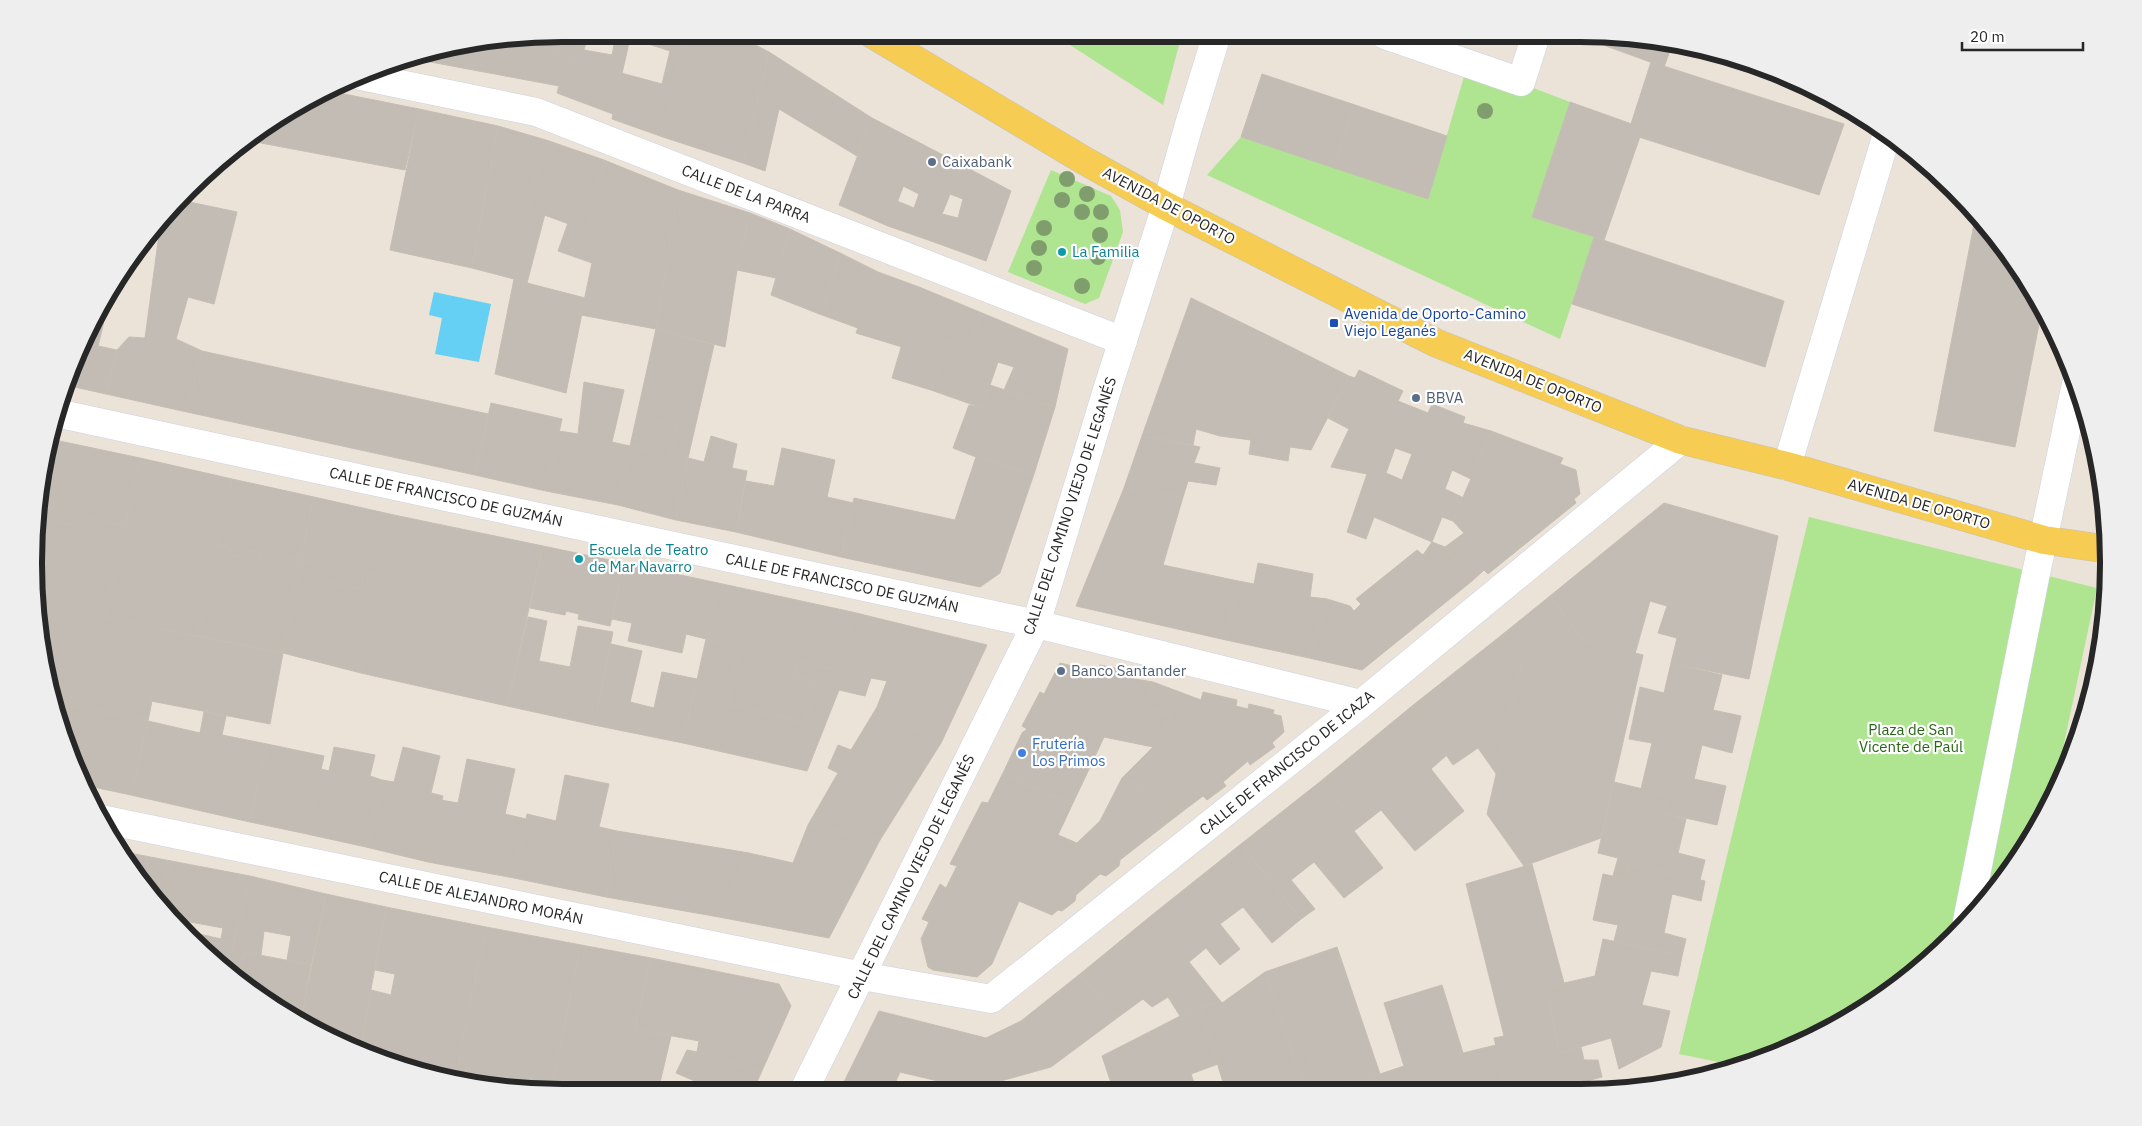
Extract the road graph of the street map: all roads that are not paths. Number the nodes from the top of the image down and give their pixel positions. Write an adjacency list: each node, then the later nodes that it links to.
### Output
1 (885, 42): 7 (main road, AVENIDA DE OPORTO)
2 (1215, 42): 7 (street, CALLE DEL CAMINO VIEJO DE LEGANÉS)
3 (1405, 42): 4 (street)
4 (1534, 42)
5 (373, 79): 8 (street, CALLE DE LA PARRA)
6 (1885, 142): 12 (street)
7 (1166, 206): 8 (street, CALLE DEL CAMINO VIEJO DE LEGANÉS); 11 (main road, AVENIDA DE OPORTO)
8 (1122, 342): 15 (street, CALLE DEL CAMINO VIEJO DE LEGANÉS)
9 (2073, 399): 13 (street)
10 (64, 415): 15 (street, CALLE DE FRANCISCO DE GUZMÁN)
11 (1681, 440): 12 (main road, AVENIDA DE OPORTO); 16 (street, CALLE DE FRANCISCO DE ICAZA)
12 (1788, 466): 13 (main road, AVENIDA DE OPORTO)
13 (2044, 540): 14 (main road, AVENIDA DE OPORTO); 18 (street)
14 (2099, 548)
15 (1036, 624): 16 (street, CALLE DE FRANCISCO DE GUZMÁN); 19 (street, CALLE DEL CAMINO VIEJO DE LEGANÉS)
16 (1362, 704): 19 (street, CALLE DE FRANCISCO DE ICAZA)
17 (111, 821): 19 (street, CALLE DE ALEJANDRO MORÁN)
18 (1970, 906)
19 (862, 976): 20 (street, CALLE DEL CAMINO VIEJO DE LEGANÉS)
20 (807, 1084)

